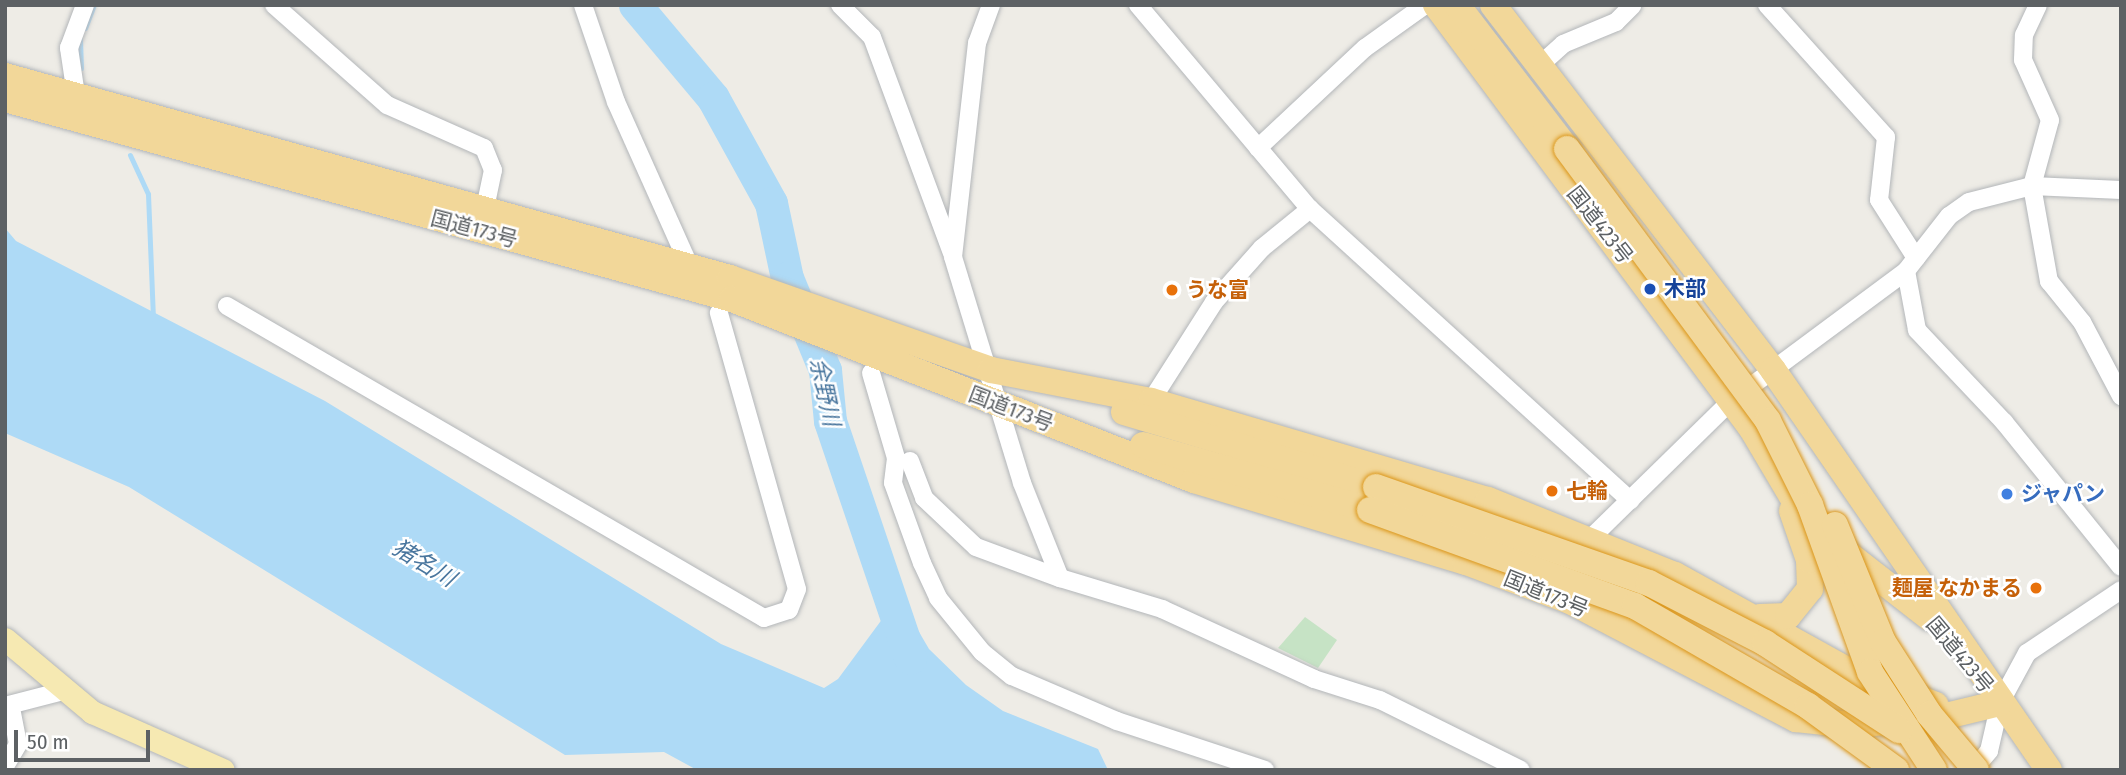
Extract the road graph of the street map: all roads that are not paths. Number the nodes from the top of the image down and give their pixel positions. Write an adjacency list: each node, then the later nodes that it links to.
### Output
1 (85, 5): 17 (street)
2 (274, 5): 23 (street)
3 (583, 5): 26 (street)
4 (839, 5): 24 (street)
5 (991, 5): 24 (street)
6 (1138, 5): 19 (street)
7 (1425, 5): 19 (street)
8 (1436, 5): 35 (highway, 国道423号)
9 (1457, 5): 55 (highway, bridge)
10 (1475, 5): 57 (highway, bridge)
11 (1493, 5): 15 (highway, 国道423号)
12 (1767, 5): 25 (street)
13 (2038, 5): 20 (street)
14 (1632, 6): 15 (street)
15 (1540, 65): 30 (highway, 国道423号)
16 (5, 76): 17 (highway, 国道173号)
17 (76, 95): 23 (highway, 国道173号)
18 (5, 99): 23 (highway, 国道173号)
19 (1258, 148): 22 (street)
20 (2032, 186): 21 (street); 25 (street); 33 (street)
21 (2121, 190)
22 (1310, 209): 34 (street); 40 (street)
23 (483, 219): 26 (highway, 国道173号)
24 (953, 257): 31 (street)
25 (1911, 264): 30 (street); 42 (street)
26 (696, 279): 27 (highway, 国道173号)
27 (727, 297): 28 (street); 29 (highway, 国道173号)
28 (227, 306)
29 (849, 332): 31 (highway, 国道173号); 36 (highway, 国道173号)
30 (1773, 370): 35 (street); 48 (highway, 国道423号)
31 (1002, 372): 34 (highway, 国道173号); 36 (street); 39 (highway)
32 (871, 373): 52 (street)
33 (2121, 396)
34 (1151, 401): 41 (highway, 国道173号)
35 (1731, 401): 38 (highway, 国道423号); 40 (street)
36 (1013, 409): 39 (highway); 43 (street); 48 (highway, 国道173号)
37 (910, 461): 43 (street)
38 (1785, 491): 45 (highway); 48 (highway, 国道423号)
39 (1373, 498): 54 (highway, bridge); 56 (highway, bridge)
40 (1630, 500): 41 (street)
41 (1591, 538): 45 (highway, 国道173号)
42 (2121, 568)
43 (1060, 578): 53 (street)
44 (2121, 590): 48 (street)
45 (1760, 617): 48 (highway, 国道173号)
46 (5, 639): 47 (main road)
47 (63, 691): 49 (street); 51 (main road)
48 (2000, 703): 57 (street); 58 (highway)
49 (8, 707): 50 (street)
50 (5, 766)
51 (223, 770)
52 (1265, 770)
53 (1521, 770)
54 (1896, 770)
55 (1934, 770)
56 (1951, 770)
57 (1975, 770)
58 (2049, 770)

